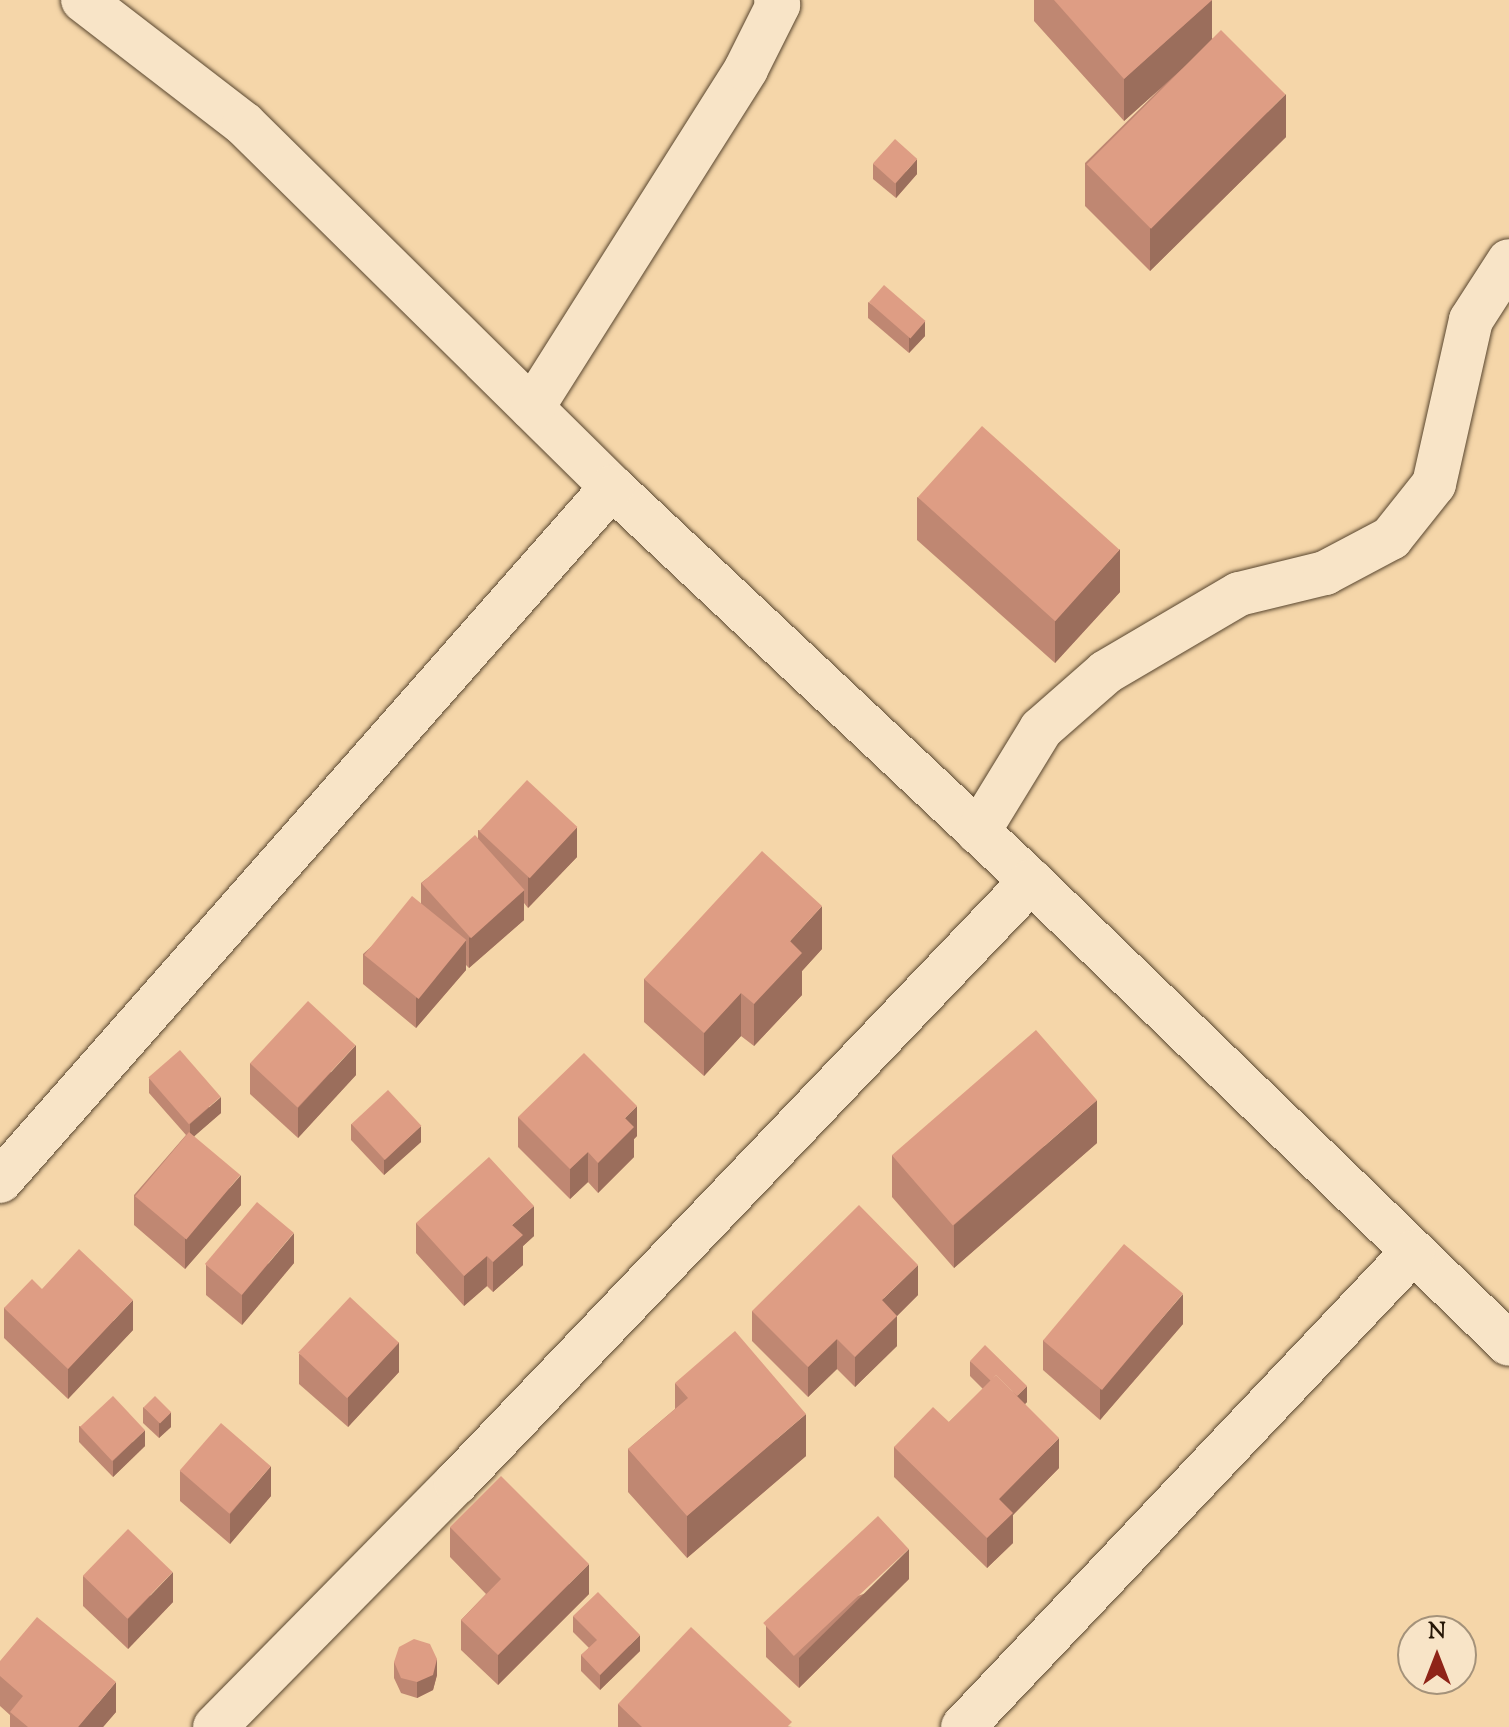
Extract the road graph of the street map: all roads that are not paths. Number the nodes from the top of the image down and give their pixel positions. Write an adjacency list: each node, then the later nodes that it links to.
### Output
1 (83, 0): 4 (street)
2 (776, 0): 4 (street)
3 (1509, 261): 6 (street)
4 (532, 408): 5 (street)
5 (612, 487): 6 (street); 8 (street)
6 (978, 832): 7 (street)
7 (1031, 881): 9 (street); 11 (street)
8 (0, 1181)
9 (1413, 1252): 10 (street); 12 (street)
10 (1509, 1344)
11 (215, 1727)
12 (963, 1727)

